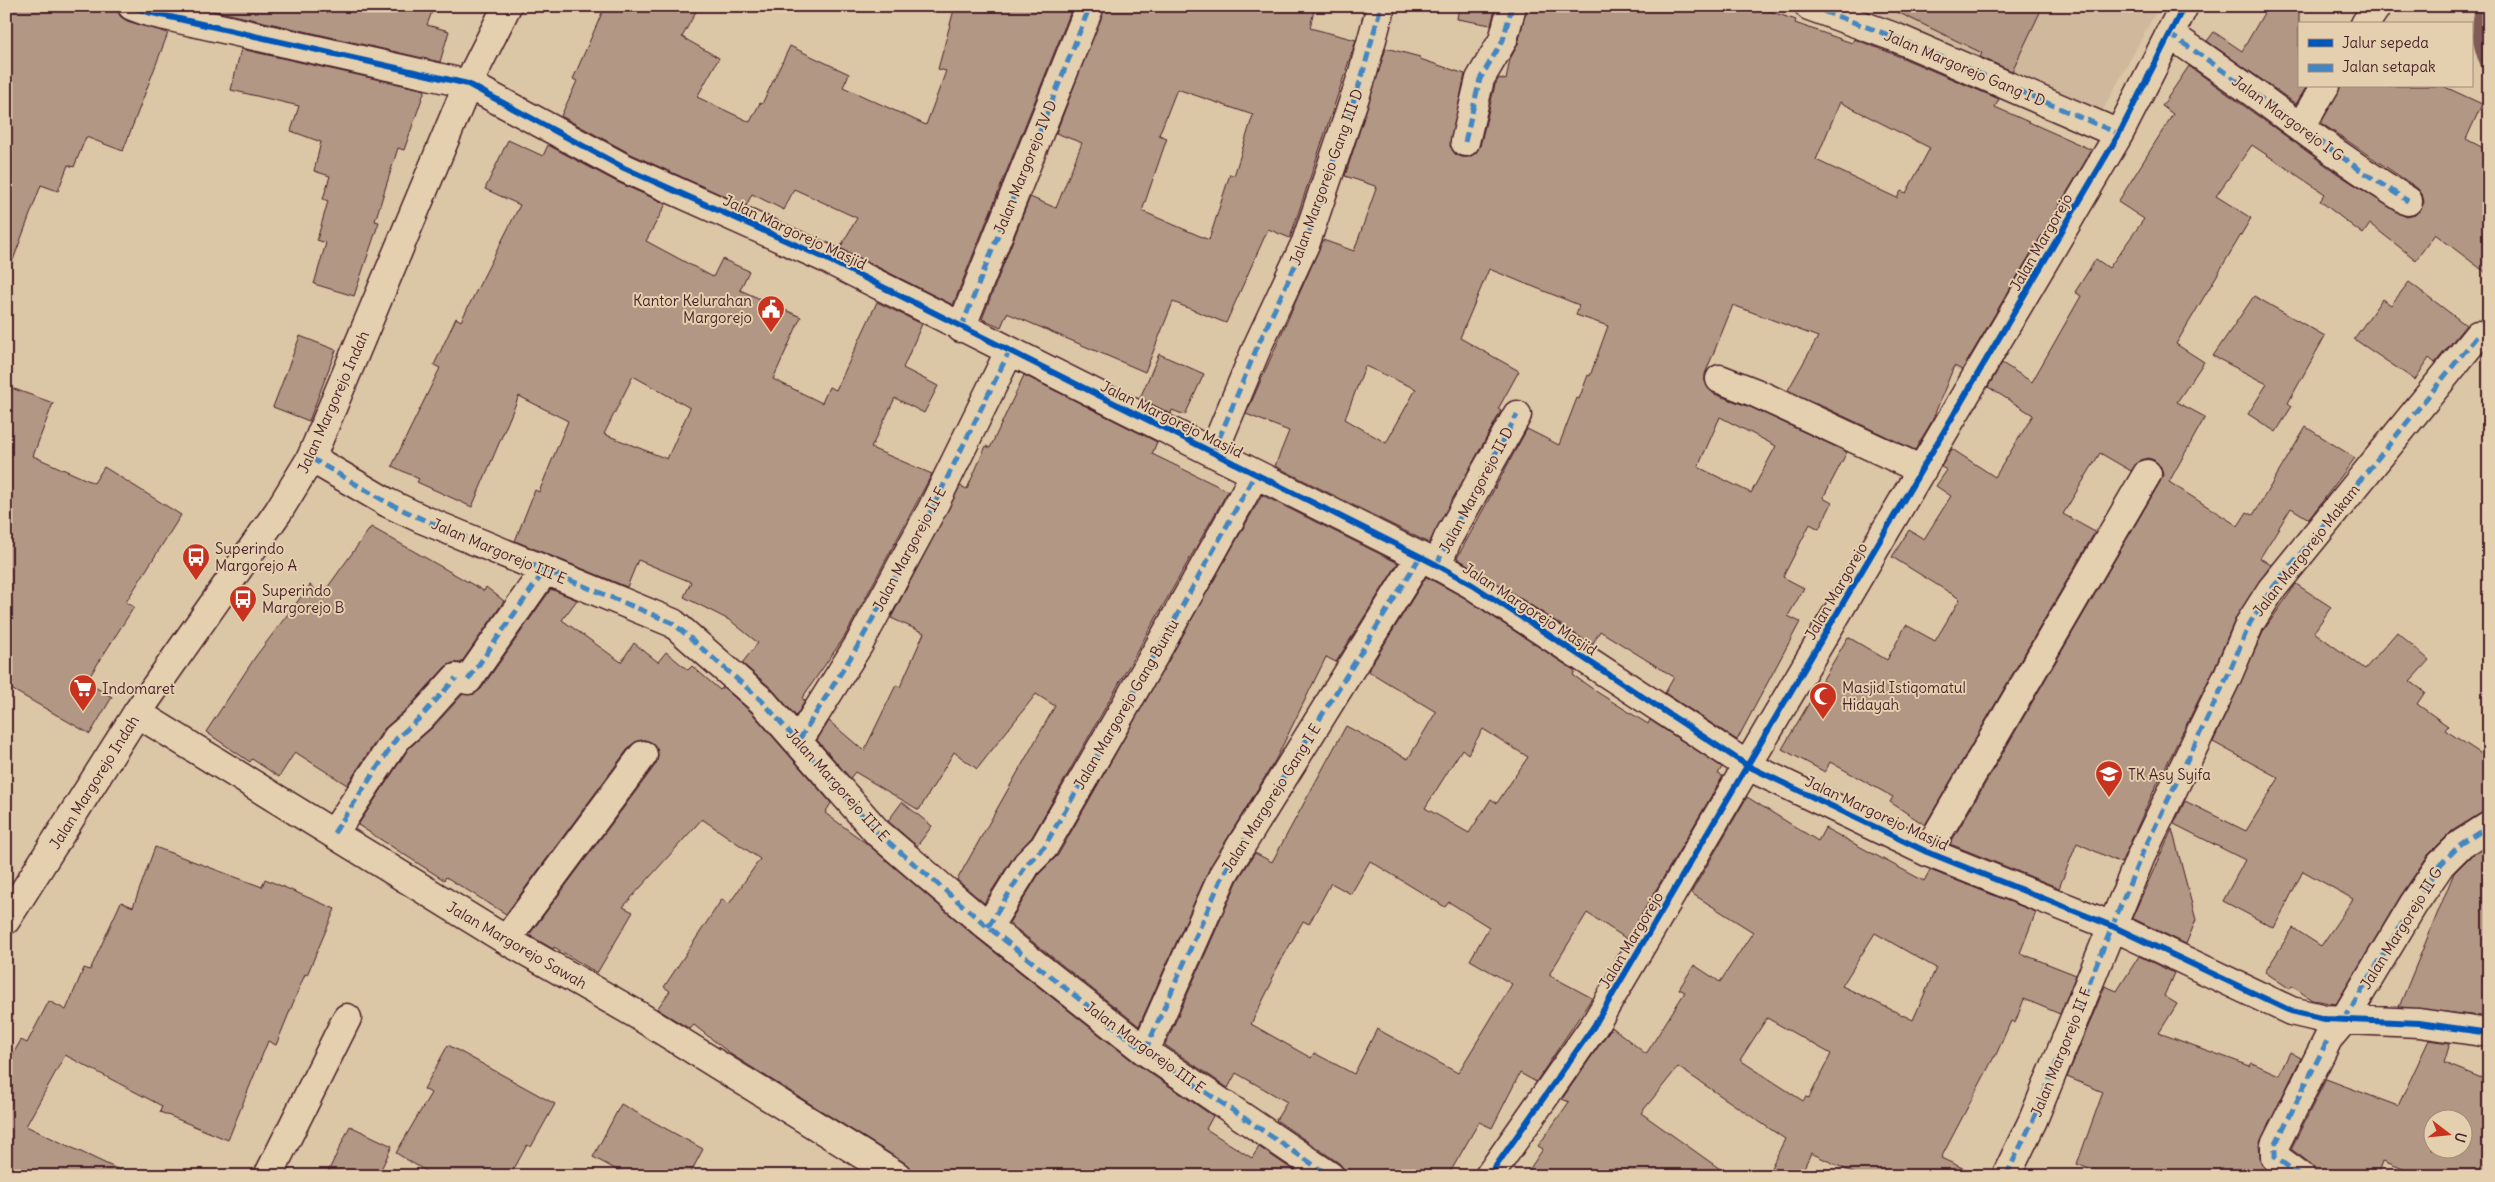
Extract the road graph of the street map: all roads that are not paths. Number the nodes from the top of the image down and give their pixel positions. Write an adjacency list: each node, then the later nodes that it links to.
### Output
1 (132, 6): 11 (street, Jalan Margorejo Masjid)
2 (507, 6): 11 (street, Jalan Margorejo Indah)
3 (1090, 6): 17 (street, Jalan Margorejo IV D)
4 (1380, 6): 22 (street, Jalan Margorejo Gang III D)
5 (1512, 6): 15 (street)
6 (1809, 6): 14 (street, Jalan Margorejo Gang I D)
7 (2184, 6): 10 (street, Jalan Margorejo)
8 (2377, 6): 9 (street)
9 (2366, 22)
10 (2169, 34): 13 (street, Jalan Margorejo I G); 14 (street, Jalan Margorejo)
11 (468, 84): 17 (street, Jalan Margorejo Masjid); 23 (street, Jalan Margorejo Indah)
12 (2324, 88): 13 (street)
13 (2300, 128): 16 (street, Jalan Margorejo I G)
14 (2119, 134): 24 (street, Jalan Margorejo)
15 (1465, 142)
16 (2408, 201)
17 (961, 328): 19 (street, Jalan Margorejo Masjid)
18 (2478, 335): 37 (street, Jalan Margorejo Makam)
19 (1009, 352): 22 (street, Jalan Margorejo Masjid); 30 (street, Jalan Margorejo II E)
20 (1720, 379): 24 (street)
21 (1517, 416): 27 (street, Jalan Margorejo II D)
22 (1213, 453): 25 (street, Jalan Margorejo Masjid)
23 (311, 458): 28 (street, Jalan Margorejo III E); 29 (street, Jalan Margorejo Indah)
24 (1922, 470): 32 (street, Jalan Margorejo)
25 (1255, 474): 27 (street, Jalan Margorejo Masjid); 38 (street, Jalan Margorejo Gang Buntu)
26 (2147, 474): 35 (street)
27 (1428, 561): 32 (street, Jalan Margorejo Masjid); 43 (street, Jalan Margorejo Gang I E)
28 (545, 570): 30 (street, Jalan Margorejo III E); 34 (street)
29 (137, 713): 34 (street, Jalan Margorejo Sawah); 36 (street, Jalan Margorejo Indah)
30 (799, 740): 38 (street, Jalan Margorejo III E)
31 (643, 755): 39 (street)
32 (1748, 766): 35 (street, Jalan Margorejo Masjid); 47 (street, Jalan Margorejo)
33 (2489, 826): 41 (street, Jalan Margorejo II G)
34 (334, 833): 39 (street, Jalan Margorejo Sawah)
35 (1927, 852): 37 (street, Jalan Margorejo Masjid)
36 (6, 920)
37 (2112, 926): 41 (street, Jalan Margorejo Masjid); 48 (street, Jalan Margorejo II F)
38 (988, 927): 43 (street, Jalan Margorejo III E)
39 (506, 940): 45 (street, Jalan Margorejo Sawah)
40 (347, 1018): 44 (street)
41 (2344, 1020): 42 (street, Jalan Margorejo Masjid); 49 (street, Jalan Margorejo II G)
42 (2489, 1033)
43 (1145, 1051): 46 (street, Jalan Margorejo III E)
44 (268, 1176)
45 (897, 1176)
46 (1330, 1176)
47 (1489, 1176)
48 (2006, 1176)
49 (2300, 1176)

